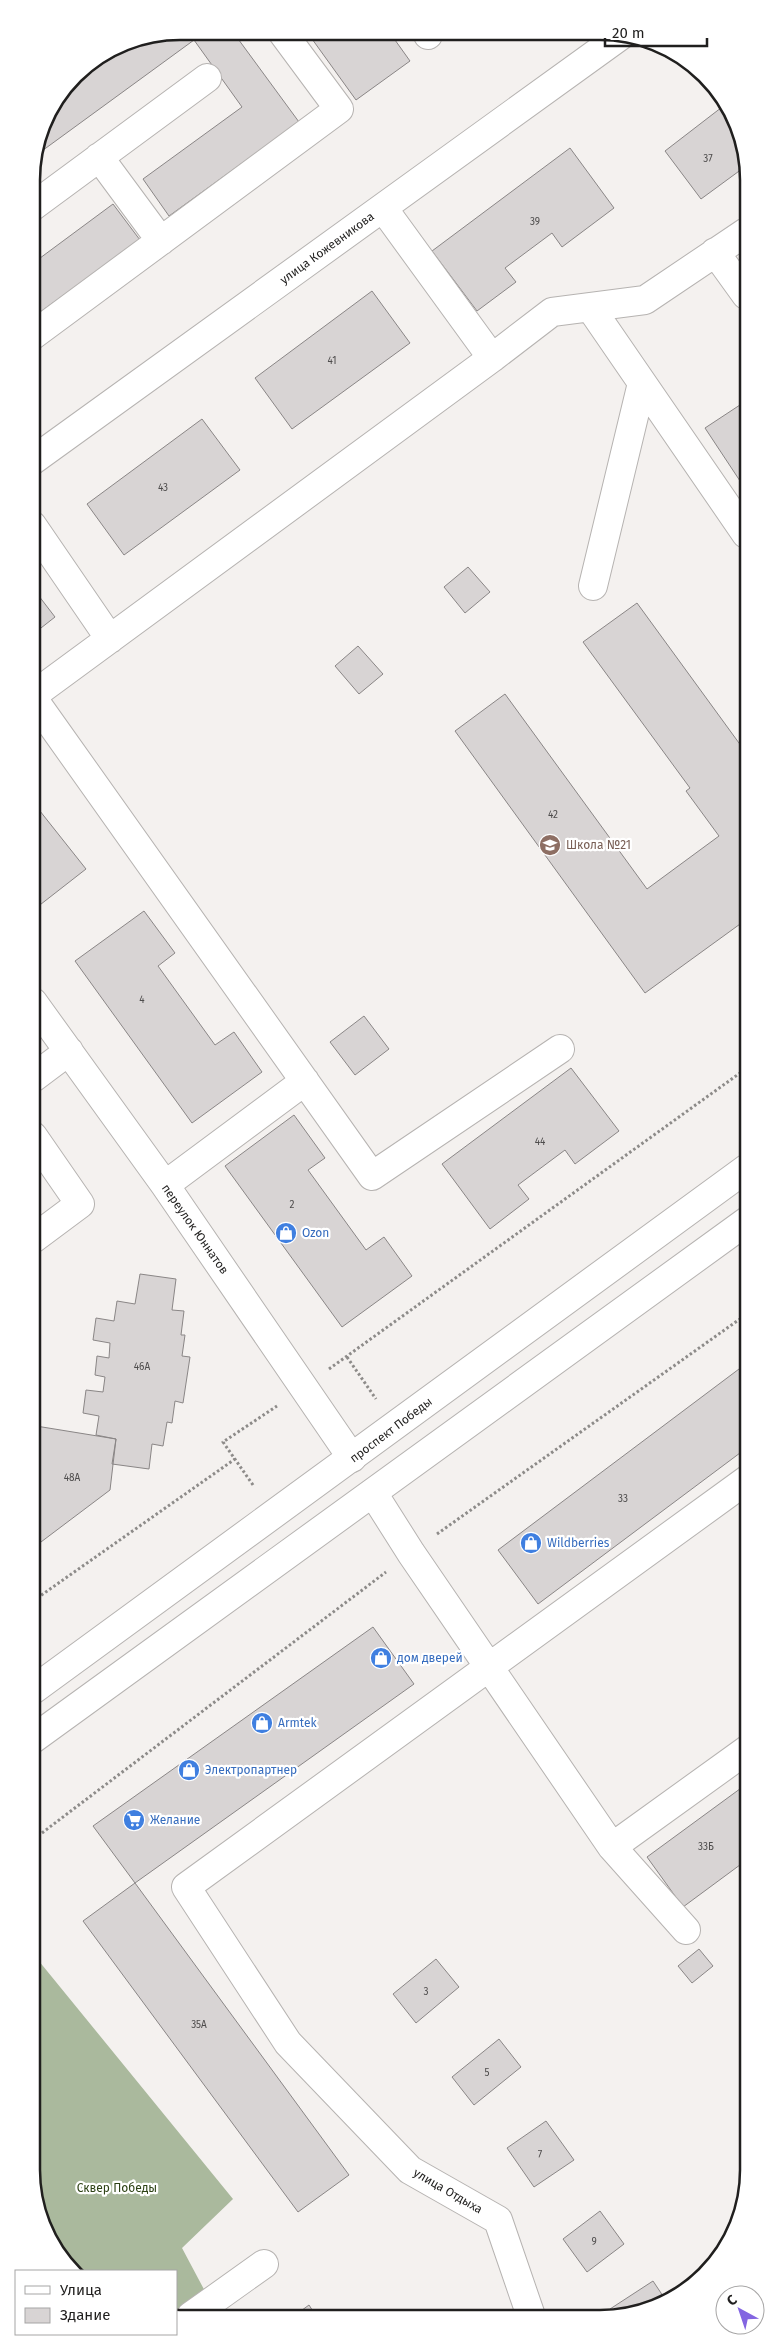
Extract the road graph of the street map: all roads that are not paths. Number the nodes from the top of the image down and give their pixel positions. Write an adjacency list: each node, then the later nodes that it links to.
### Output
1 (288, 40): 8 (main road)
2 (613, 41): 6 (main road, улица Кожевникова)
3 (207, 78): 4 (main road)
4 (100, 157): 5 (main road); 8 (main road)
5 (40, 201)
6 (383, 208): 13 (main road); 15 (main road, улица Кожевникова)
7 (740, 236): 9 (main road)
8 (162, 241): 12 (main road)
9 (715, 252): 10 (main road); 11 (main road)
10 (740, 287)
11 (590, 307): 13 (main road); 14 (main road)
12 (40, 330)
13 (492, 358): 19 (main road)
14 (642, 383): 16 (main road); 18 (main road)
15 (40, 455)
16 (740, 525)
17 (40, 537): 19 (main road)
18 (593, 586)
19 (110, 639): 20 (main road)
20 (40, 690)
21 (40, 707): 26 (main road)
22 (40, 1012): 24 (main road, переулок Юннатов)
23 (560, 1048): 26 (main road)
24 (69, 1051): 25 (main road); 29 (main road, переулок Юннатов)
25 (40, 1073)
26 (305, 1081): 29 (main road)
27 (40, 1146): 31 (main road)
28 (740, 1173): 32 (main road, проспект Победы)
29 (165, 1185): 32 (main road, переулок Юннатов)
30 (740, 1226): 34 (main road)
31 (40, 1235)
32 (352, 1458): 34 (main road, переулок Юннатов); 36 (main road, проспект Победы)
33 (740, 1485): 35 (main road)
34 (373, 1493): 35 (main road, переулок Юннатов); 37 (main road)
35 (489, 1666): 39 (main road, переулок Юннатов); 43 (main road, улица Отдыха)
36 (40, 1686)
37 (40, 1735)
38 (740, 1755): 39 (main road)
39 (612, 1847): 40 (main road, переулок Юннатов)
40 (686, 1930)
41 (264, 2264): 42 (main road)
42 (199, 2310)
43 (529, 2310)

